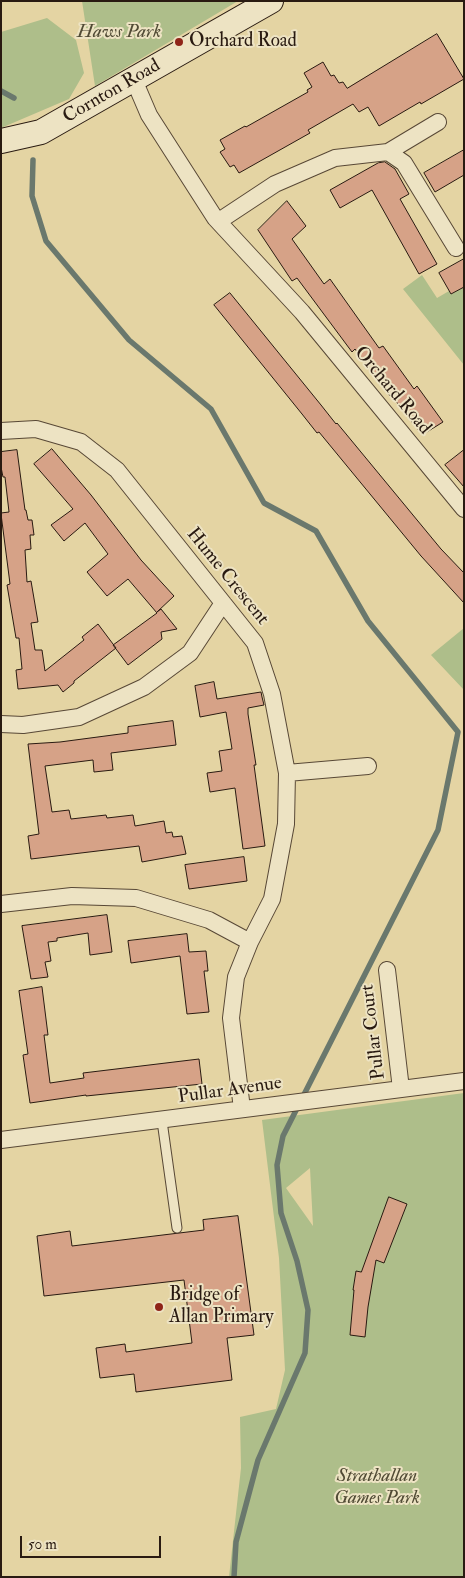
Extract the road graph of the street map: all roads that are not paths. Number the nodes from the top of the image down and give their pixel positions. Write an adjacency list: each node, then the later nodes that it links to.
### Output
1 (271, 1): 2 (main road, Cornton Road)
2 (134, 80): 4 (main road, Cornton Road); 6 (street, Orchard Road)
3 (438, 122): 5 (street)
4 (1, 141)
5 (388, 152): 6 (street); 7 (street)
6 (219, 221): 9 (street, Orchard Road)
7 (456, 248)
8 (1, 430): 10 (street, Hume Crescent)
9 (464, 509)
10 (223, 603): 11 (street); 13 (street, Hume Crescent)
11 (1, 724)
12 (368, 766): 13 (street)
13 (286, 773): 15 (street, Hume Crescent)
14 (1, 904): 15 (street)
15 (250, 942): 19 (street, Hume Crescent)
16 (387, 970): 18 (street, Pullar Court)
17 (464, 1082): 18 (street, Pullar Avenue)
18 (401, 1089): 19 (street, Pullar Avenue)
19 (242, 1109): 20 (street, Pullar Avenue)
20 (162, 1121): 21 (street, Pullar Avenue); 22 (lane)
21 (1, 1140)
22 (177, 1228)

